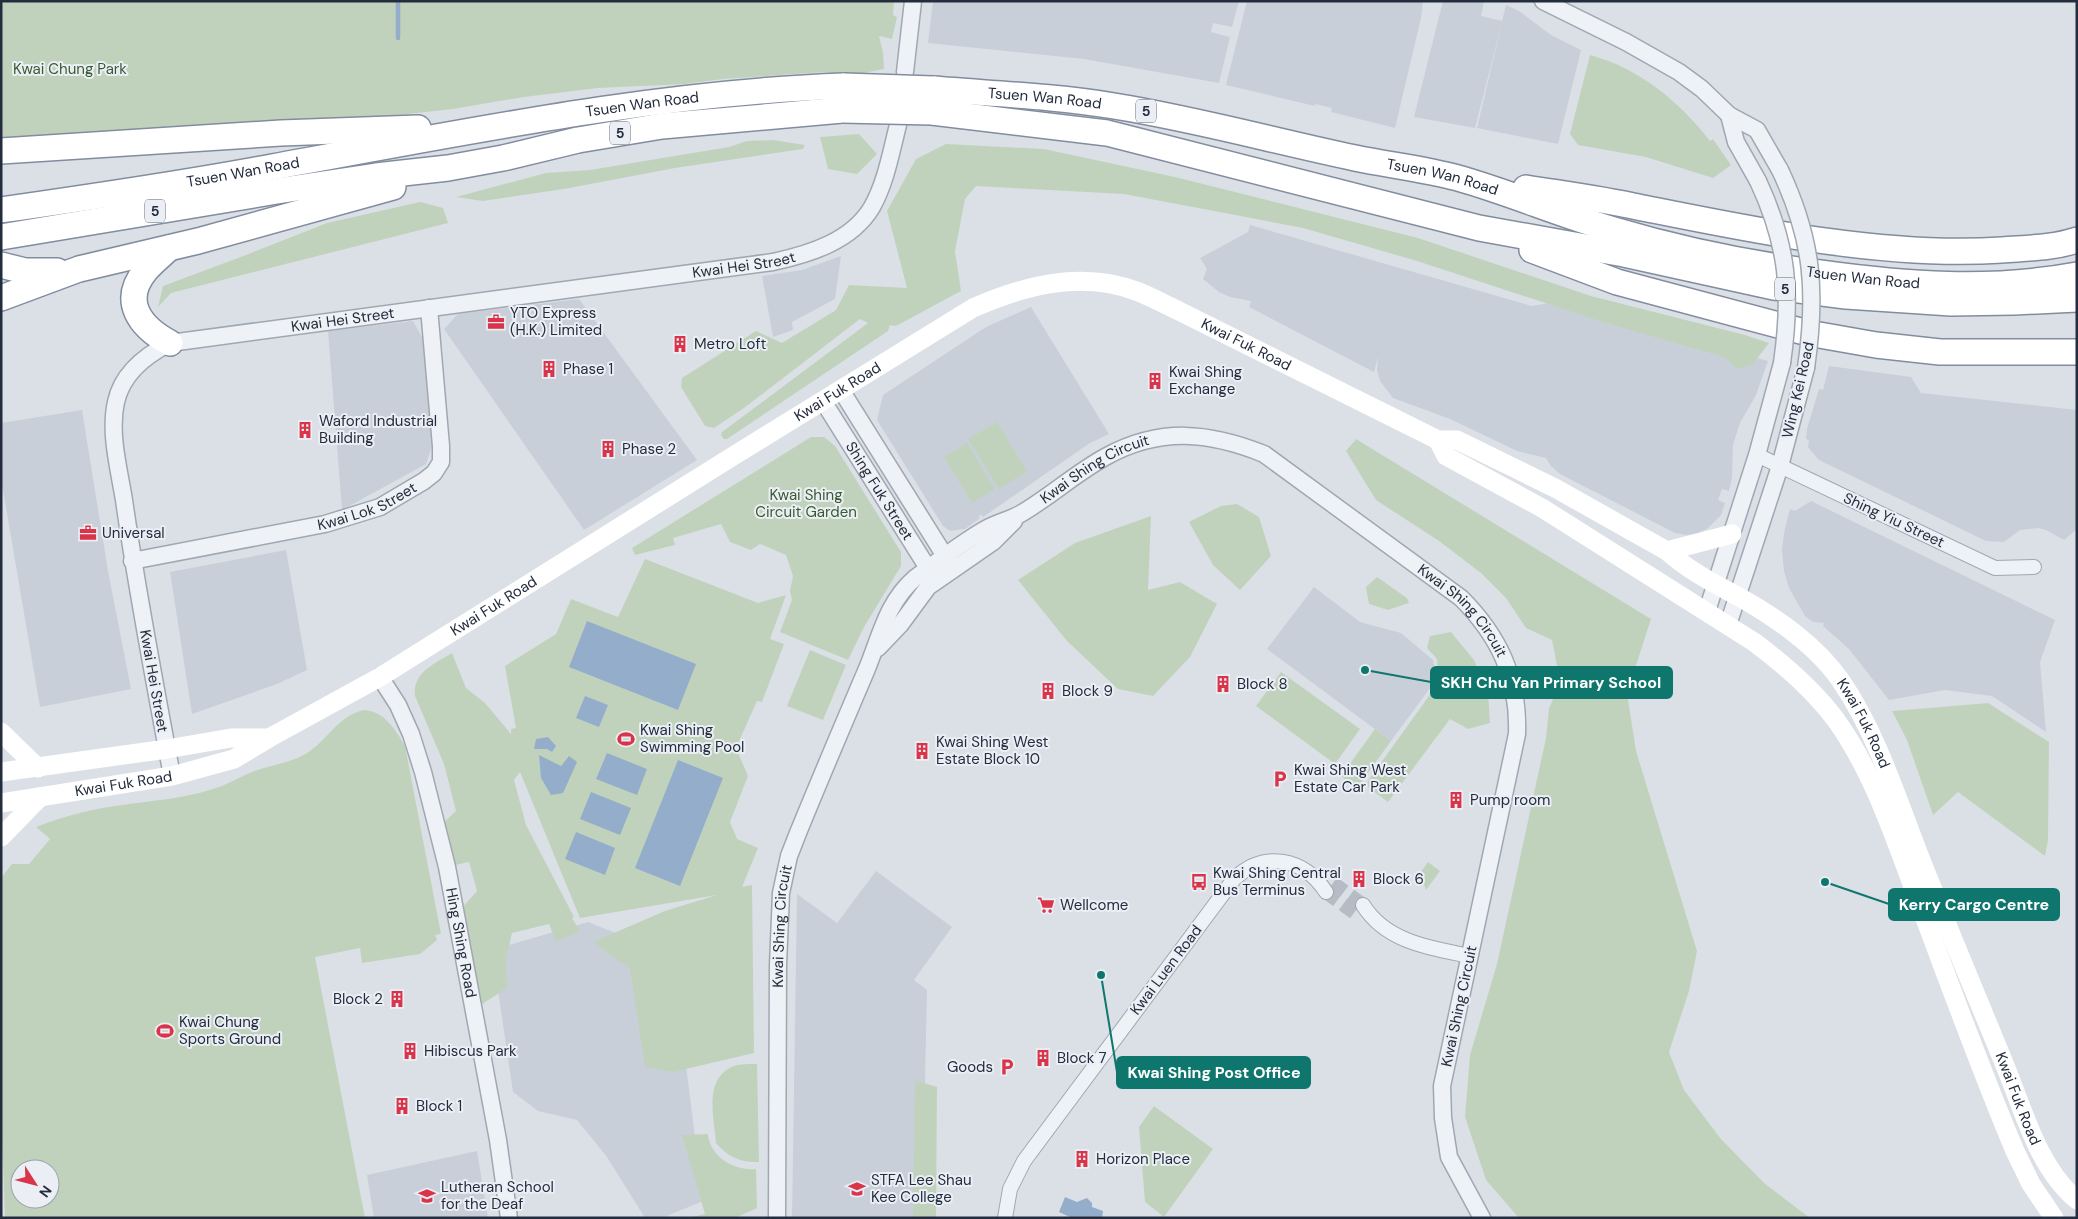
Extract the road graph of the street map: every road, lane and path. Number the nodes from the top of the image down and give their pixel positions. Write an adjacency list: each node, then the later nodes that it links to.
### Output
1 (914, 1): 3 (street)
2 (1543, 1): 6 (street, Wing Kei Road)
3 (905, 72)
4 (843, 98): 5 (highway, Tsuen Wan Road / 5, bridge); 8 (highway, Tsuen Wan Road / 5); 10 (highway, Tsuen Wan Road / 5)
5 (933, 101): 11 (highway, Tsuen Wan Road / 5); 13 (highway, Tsuen Wan Road / 5)
6 (1729, 115): 28 (street, Wing Kei Road, bridge); 29 (street, Wing Kei Road, bridge)
7 (898, 125): 22 (street, Kwai Hei Street)
8 (463, 131): 9 (highway); 12 (highway, Tsuen Wan Road / 5)
9 (2, 151)
10 (448, 168): 14 (highway, Tsuen Wan Road / 5); 16 (highway)
11 (1456, 178): 15 (highway); 19 (highway, Tsuen Wan Road / 5)
12 (1, 210)
13 (1479, 228): 21 (highway, Tsuen Wan Road / 5); 24 (highway)
14 (1, 237)
15 (2077, 240)
16 (169, 248): 18 (highway); 23 (highway)
17 (1, 265): 18 (highway)
18 (79, 269): 20 (highway)
19 (2077, 275)
20 (1, 298)
21 (2077, 299)
22 (429, 308): 23 (street, Kwai Hei Street); 32 (street, Kwai Lok Street)
23 (170, 343): 32 (street, Kwai Hei Street)
24 (2077, 352)
25 (841, 390): 26 (main road, Kwai Fuk Road); 27 (main road, Kwai Fuk Road); 33 (street, Shing Fuk Street)
26 (823, 401): 35 (street, Shing Fuk Street); 40 (main road, Kwai Fuk Road)
27 (1438, 440): 31 (main road, Kwai Fuk Road); 38 (main road, Kwai Fuk Road)
28 (1757, 455): 29 (street, Shing Yiu Street); 30 (street, Wing Kei Road)
29 (1780, 466): 34 (street, Shing Yiu Street); 37 (street, Wing Kei Road)
30 (1732, 534): 31 (main road); 36 (street, Wing Kei Road)
31 (1667, 552): 36 (main road, Kwai Fuk Road)
32 (132, 561): 43 (street, Kwai Hei Street)
33 (949, 563): 35 (street, Kwai Shing Circuit); 52 (street, Kwai Shing Circuit)
34 (2034, 567)
35 (932, 574): 55 (street, Kwai Shing Circuit)
36 (1716, 585): 37 (main road, Kwai Fuk Road); 38 (street, Wing Kei Road)
37 (1738, 597): 39 (street, Wing Kei Road); 53 (main road, Kwai Fuk Road)
38 (1707, 611): 39 (main road, Kwai Fuk Road)
39 (1728, 625): 58 (main road, Kwai Fuk Road)
40 (380, 678): 42 (main road, Kwai Fuk Road); 54 (street, Hing Shing Road)
41 (1, 732): 44 (main road)
42 (269, 738): 43 (main road, Kwai Fuk Road); 46 (main road, Kwai Fuk Road)
43 (167, 749): 44 (main road, Kwai Fuk Road); 46 (street, Kwai Hei Street)
44 (38, 768): 45 (main road, Kwai Fuk Road)
45 (1, 772)
46 (172, 776): 47 (main road, Kwai Fuk Road)
47 (40, 798): 48 (main road, Kwai Fuk Road); 49 (main road)
48 (1, 802)
49 (1, 837)
50 (1329, 887): 56 (street, Kwai Luen Road)
51 (1360, 910): 52 (street)
52 (1470, 956): 57 (street, Kwai Shing Circuit)
53 (2077, 1200)
54 (509, 1218)
55 (778, 1218)
56 (1006, 1218)
57 (1482, 1218)
58 (2054, 1218)

